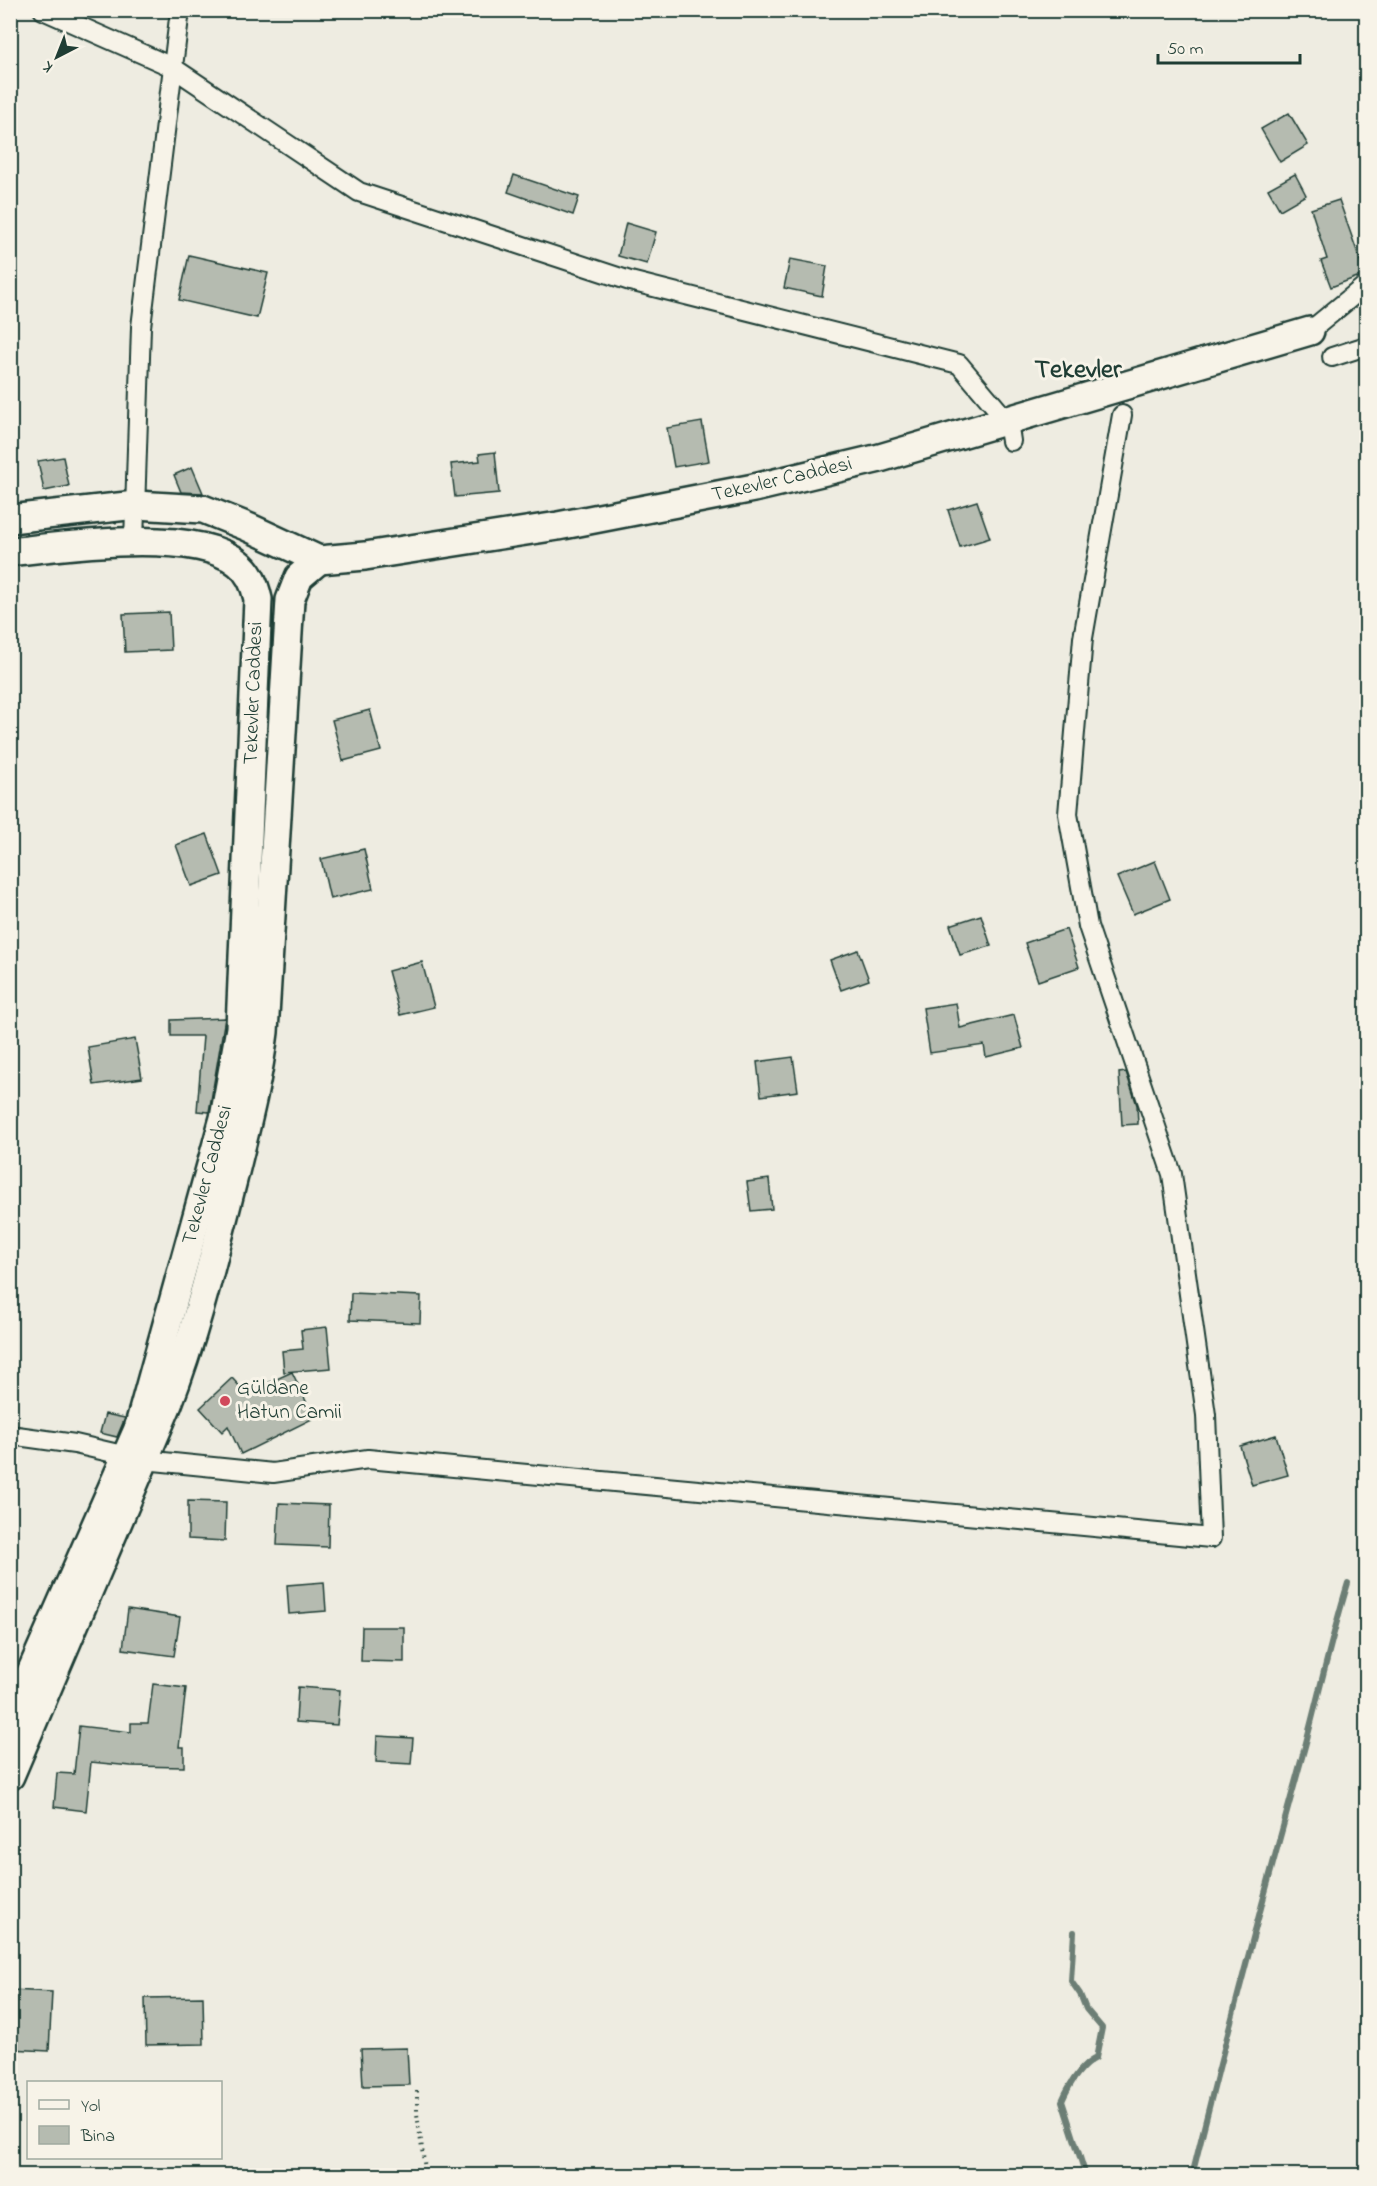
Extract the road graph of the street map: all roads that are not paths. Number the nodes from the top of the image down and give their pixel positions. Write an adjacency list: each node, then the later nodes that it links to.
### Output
1 (43, 10): 3 (street)
2 (180, 10): 3 (street)
3 (172, 67): 9 (street); 10 (street)
4 (1366, 285): 5 (street)
5 (1310, 331): 9 (street, Tekevler Caddesi)
6 (1366, 346): 7 (street)
7 (1332, 357)
8 (1122, 415): 16 (street)
9 (1010, 432): 14 (street, Tekevler Caddesi)
10 (136, 505): 11 (street); 12 (street); 14 (street)
11 (10, 519)
12 (134, 541): 13 (street); 16 (street, Tekevler Caddesi)
13 (10, 552)
14 (319, 560): 16 (street)
15 (10, 1435): 16 (street)
16 (135, 1458): 17 (street, Tekevler Caddesi); 18 (street)
17 (10, 1720)
18 (10, 1776)

